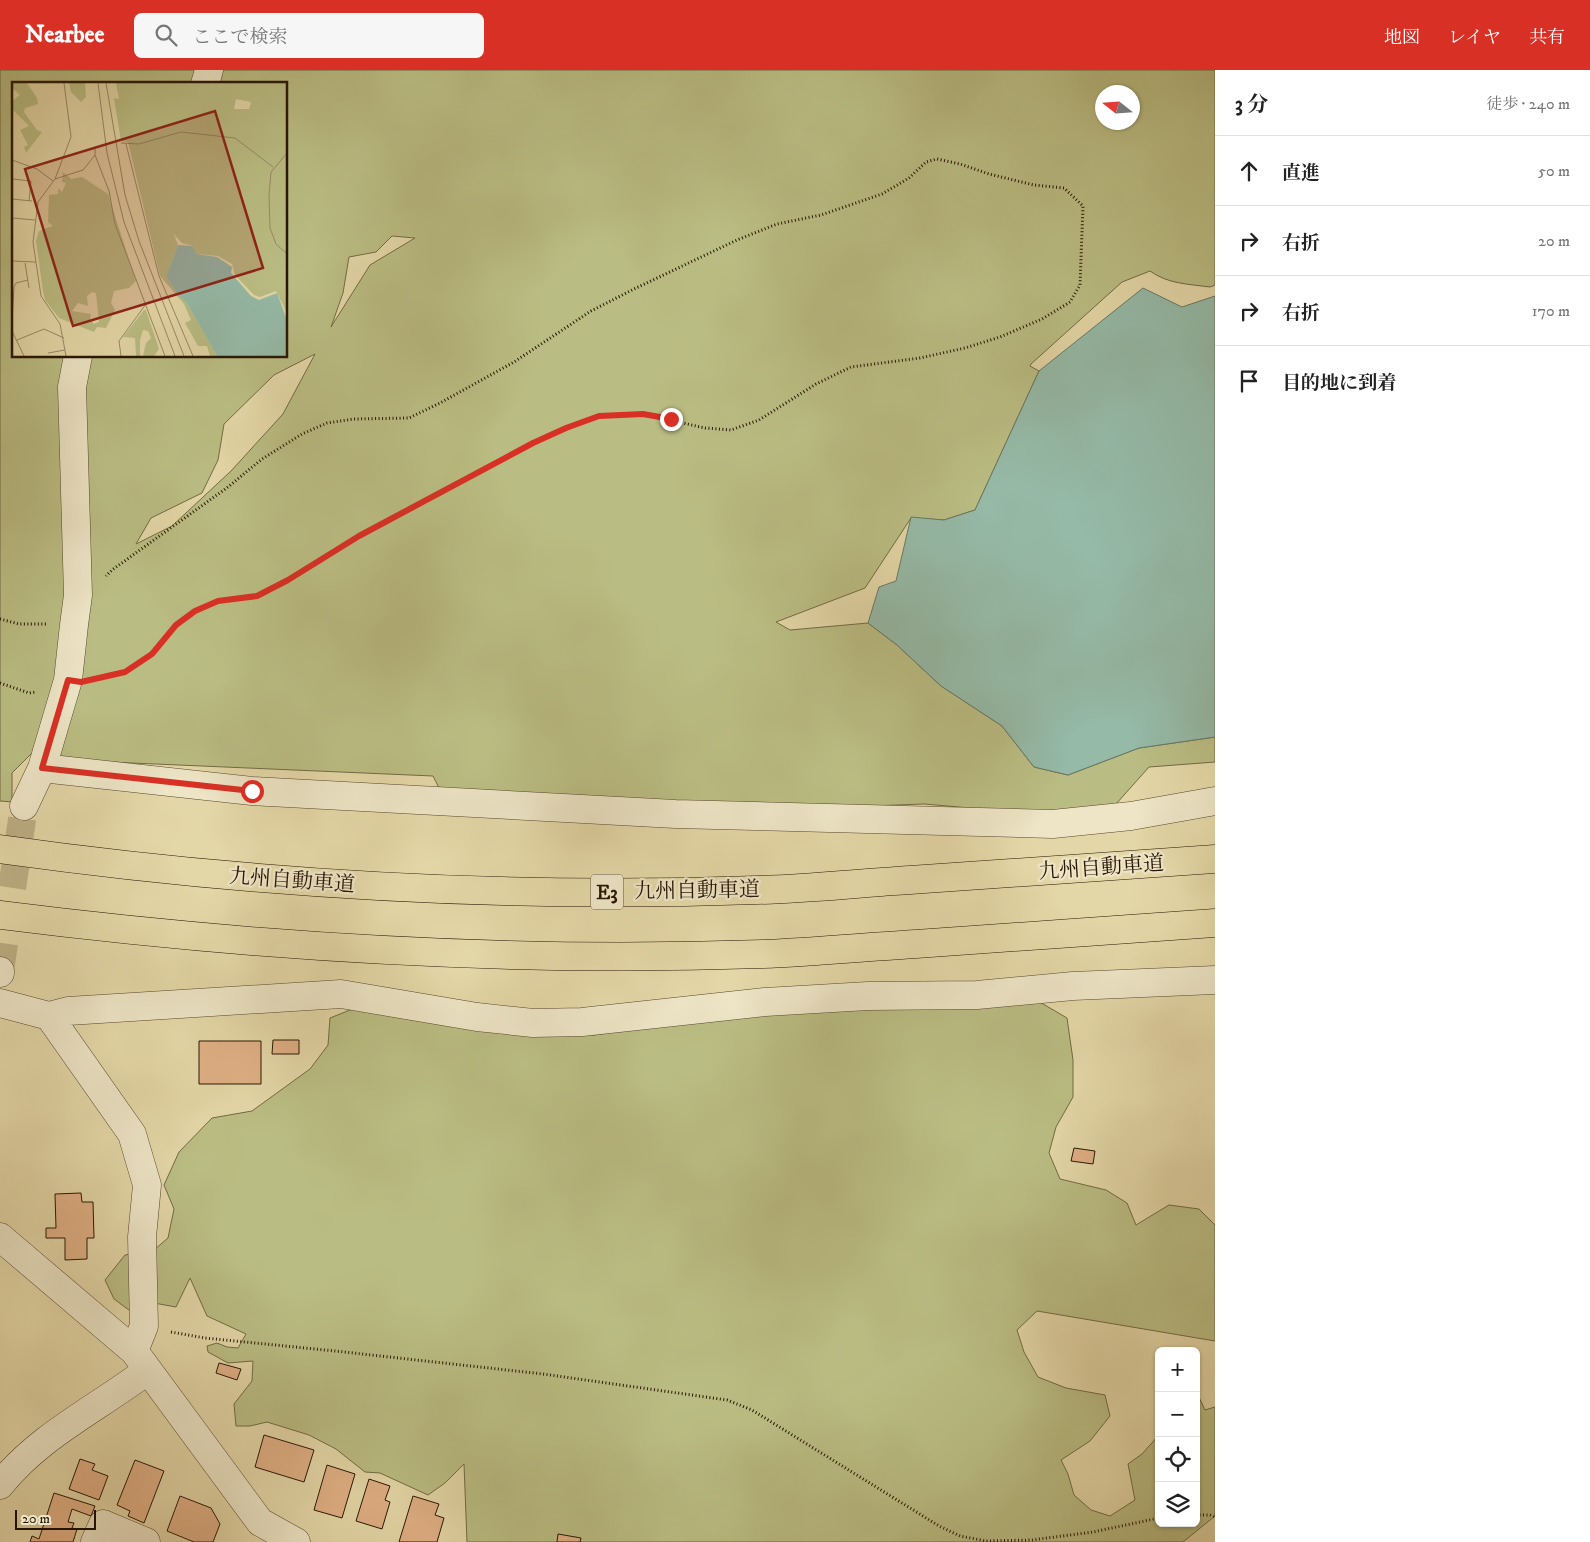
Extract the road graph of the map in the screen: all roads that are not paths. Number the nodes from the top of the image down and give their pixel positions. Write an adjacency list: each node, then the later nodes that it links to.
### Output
1 (209, 70): 2 (street)
2 (205, 82)
3 (78, 358): 4 (street)
4 (42, 768): 5 (street); 6 (street)
5 (1215, 801)
6 (24, 806)
7 (0, 849): 8 (highway, 九州自動車道 / E3)
8 (1215, 859)
9 (0, 915): 10 (highway)
10 (1215, 923)
11 (1215, 980): 13 (street)
12 (0, 1003): 13 (street)
13 (49, 1016): 15 (street)
14 (0, 1237): 15 (street)
15 (141, 1361): 16 (street); 17 (street)
16 (0, 1485)
17 (256, 1532): 20 (street)
18 (94, 1542): 19 (street)
19 (146, 1542)
20 (296, 1542)

